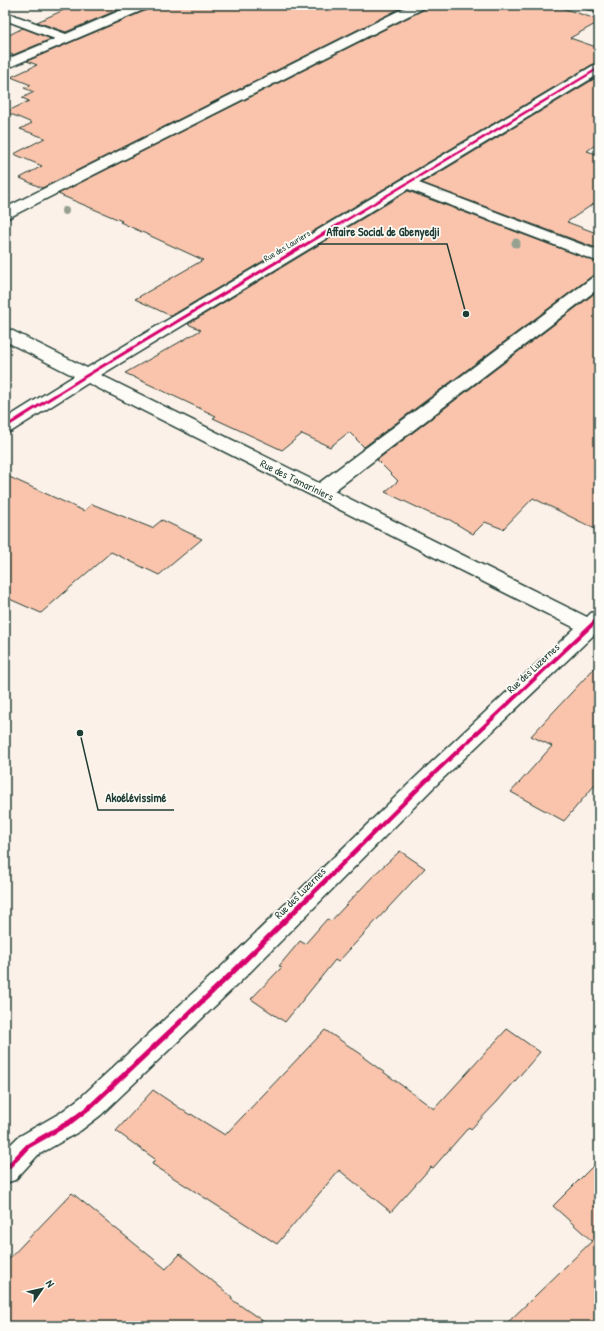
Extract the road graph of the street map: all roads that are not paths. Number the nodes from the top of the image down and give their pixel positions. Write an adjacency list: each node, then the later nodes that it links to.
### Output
1 (144, 5): 6 (street)
2 (420, 5): 10 (street)
3 (589, 5): 4 (street)
4 (599, 8)
5 (5, 16): 6 (street)
6 (66, 38): 7 (street)
7 (5, 65)
8 (599, 68): 9 (street, Rue des Lauriers)
9 (406, 184): 11 (street); 14 (street, Rue des Lauriers)
10 (5, 214)
11 (599, 257)
12 (599, 280): 16 (street)
13 (5, 334): 14 (street, Rue des Tamariniers)
14 (86, 376): 15 (street, Rue des Lauriers); 16 (street, Rue des Tamariniers)
15 (5, 427)
16 (320, 492): 17 (street, Rue des Tamariniers)
17 (594, 623): 18 (street, Rue des Luzernes)
18 (5, 1170)

